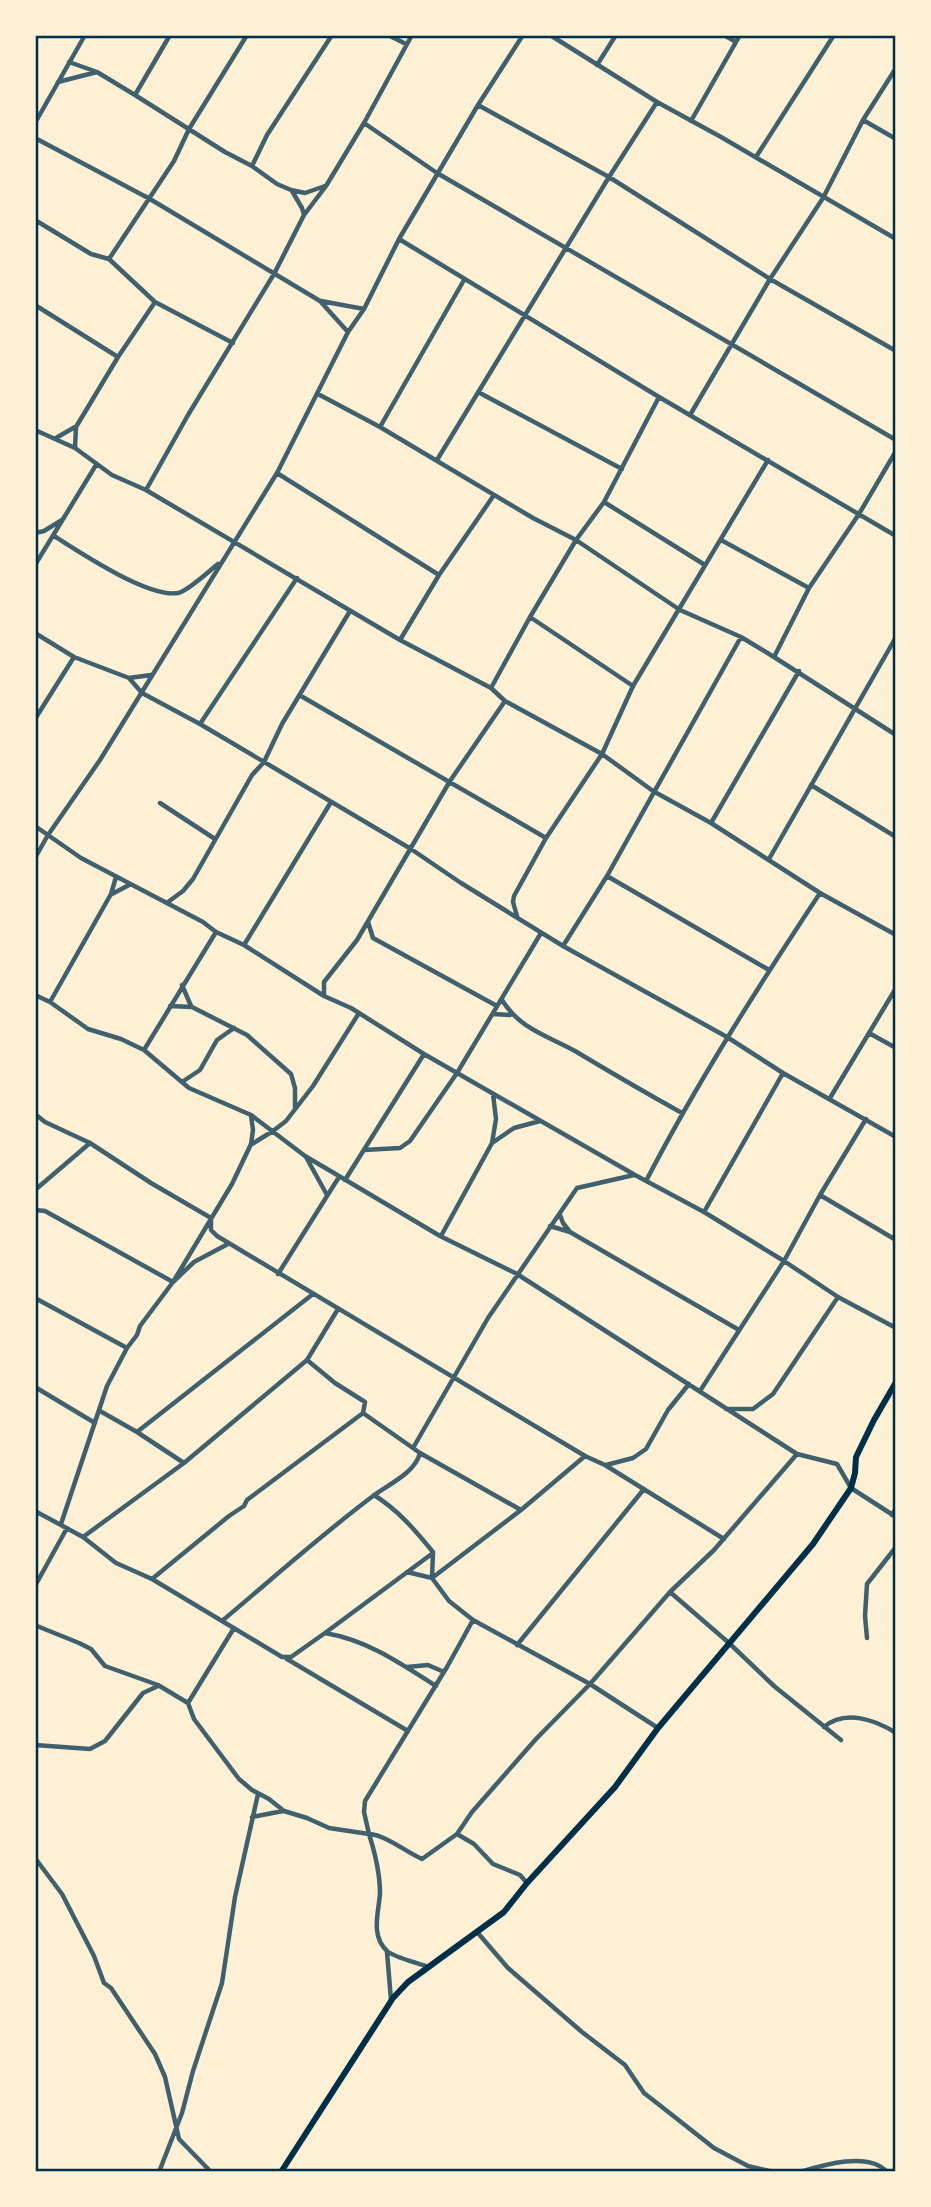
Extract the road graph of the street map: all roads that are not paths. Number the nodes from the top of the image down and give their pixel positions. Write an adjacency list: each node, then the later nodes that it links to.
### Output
1 (85, 35): 15 (street)
2 (170, 35): 20 (street)
3 (247, 35): 27 (street)
4 (332, 35): 31 (street)
5 (388, 35): 14 (street)
6 (412, 35): 14 (street)
7 (523, 35): 22 (street)
8 (550, 35): 16 (street)
9 (616, 35): 16 (street)
10 (724, 35): 13 (street)
11 (740, 35): 13 (street)
12 (834, 35): 30 (street)
13 (736, 42): 24 (street)
14 (406, 44): 26 (street)
15 (69, 62): 18 (street); 19 (street)
16 (597, 65): 21 (street)
17 (896, 68): 23 (street)
18 (96, 72): 19 (street); 20 (street)
19 (57, 83): 25 (street)
20 (135, 95): 27 (street)
21 (657, 103): 24 (street); 33 (street)
22 (478, 105): 32 (street); 33 (street)
23 (863, 120): 29 (street); 36 (street)
24 (691, 121): 30 (street)
25 (35, 123)
26 (364, 123): 32 (street); 34 (street)
27 (190, 129): 31 (street); 37 (street)
28 (35, 138): 37 (street)
29 (896, 139)
30 (756, 157): 36 (street)
31 (252, 166): 35 (street)
32 (437, 173): 40 (street); 42 (street)
33 (609, 177): 42 (street); 45 (street)
34 (326, 186): 35 (street); 38 (street)
35 (291, 190): 38 (street)
36 (822, 198): 41 (street); 45 (street)
37 (150, 199): 43 (street); 44 (street)
38 (304, 215): 44 (street)
39 (35, 220): 43 (street)
40 (399, 239): 46 (street); 50 (street)
41 (896, 239)
42 (566, 247): 51 (street); 54 (street)
43 (109, 259): 48 (street)
44 (274, 274): 47 (street); 53 (street)
45 (771, 279): 54 (street); 55 (street)
46 (464, 280): 51 (street); 62 (street)
47 (320, 301): 50 (street); 52 (street)
48 (155, 302): 53 (street); 56 (street)
49 (35, 305): 56 (street)
50 (364, 309): 52 (street)
51 (525, 315): 57 (street); 59 (street)
52 (348, 332): 58 (street)
53 (233, 343): 73 (street)
54 (732, 343): 60 (street); 65 (street)
55 (896, 351)
56 (118, 357): 61 (street)
57 (478, 392): 68 (street); 71 (street)
58 (318, 394): 62 (street); 72 (street)
59 (659, 397): 60 (street); 71 (street)
60 (690, 415): 69 (street)
61 (76, 427): 64 (street); 66 (street)
62 (380, 427): 68 (street)
63 (35, 430): 64 (street)
64 (55, 438): 66 (street)
65 (896, 440)
66 (75, 448): 70 (street)
67 (896, 451): 76 (street)
68 (437, 460): 74 (street)
69 (768, 460): 76 (street); 82 (street)
70 (96, 464): 73 (street); 77 (street)
71 (622, 469): 75 (street)
72 (277, 473): 83 (street); 87 (street)
73 (146, 490): 83 (street)
74 (494, 495): 81 (street); 87 (street)
75 (604, 502): 81 (street); 86 (street)
76 (859, 514): 80 (street); 89 (street)
77 (64, 519): 78 (street); 79 (street)
78 (35, 533)
79 (54, 536): 84 (street); 85 (street)
80 (896, 536)
81 (576, 540): 90 (street); 92 (street)
82 (721, 540): 86 (street); 89 (street)
83 (235, 542): 84 (street); 88 (street)
84 (221, 562): 100 (street)
85 (35, 565)
86 (705, 565): 90 (street)
87 (439, 575): 96 (street)
88 (297, 578): 91 (street); 109 (street)
89 (809, 588): 98 (street)
90 (680, 610): 94 (street); 102 (street)
91 (350, 611): 96 (street); 105 (street)
92 (530, 617): 102 (street); 103 (street)
93 (35, 633): 97 (street)
94 (741, 637): 98 (street); 115 (street)
95 (896, 637): 107 (street)
96 (400, 640): 103 (street)
97 (74, 657): 101 (street); 108 (street)
98 (774, 657): 99 (street)
99 (799, 671): 107 (street); 118 (street)
100 (152, 675): 101 (street); 104 (street)
101 (129, 678): 104 (street)
102 (633, 686): 111 (street)
103 (491, 688): 106 (street)
104 (142, 693): 109 (street); 120 (street)
105 (301, 696): 112 (street); 113 (street)
106 (505, 701): 111 (street); 113 (street)
107 (856, 708): 110 (street); 114 (street)
108 (35, 719)
109 (200, 724): 112 (street)
110 (896, 735)
111 (602, 754): 115 (street); 121 (street)
112 (264, 762): 116 (street); 123 (street)
113 (450, 781): 121 (street); 124 (street)
114 (811, 785): 122 (street); 126 (street)
115 (653, 791): 118 (street); 127 (street)
116 (331, 802): 124 (street); 140 (street)
117 (159, 803): 123 (street)
118 (711, 823): 126 (street)
119 (35, 826): 120 (street)
120 (48, 835): 125 (street); 128 (street)
121 (546, 838): 133 (street)
122 (896, 838)
123 (215, 839): 132 (street)
124 (411, 849): 133 (street); 134 (street)
125 (35, 858)
126 (769, 859): 130 (street)
127 (607, 876): 141 (street); 142 (street)
128 (116, 877): 129 (street); 131 (street)
129 (130, 885): 131 (street); 132 (street)
130 (820, 893): 137 (street); 142 (street)
131 (111, 894): 148 (street)
132 (167, 902): 135 (street)
133 (518, 917): 136 (street)
134 (367, 922): 138 (street); 139 (street)
135 (216, 932): 140 (street); 143 (street)
136 (541, 933): 141 (street); 147 (street)
137 (896, 935)
138 (373, 938): 139 (street); 150 (street)
139 (357, 940): 146 (street)
140 (244, 944): 146 (street)
141 (563, 946): 159 (street)
142 (769, 970): 159 (street)
143 (182, 985): 149 (street); 151 (street)
144 (896, 988): 157 (street)
145 (35, 995): 148 (street)
146 (324, 996): 152 (street)
147 (502, 1000): 150 (street); 154 (street)
148 (50, 1002): 161 (street)
149 (170, 1006): 151 (street); 161 (street)
150 (497, 1006): 153 (street)
151 (191, 1007): 155 (street)
152 (359, 1013): 162 (street); 168 (street)
153 (493, 1014): 154 (street); 163 (street)
154 (511, 1015): 170 (street)
155 (221, 1023): 156 (street); 158 (street)
156 (235, 1028): 158 (street); 168 (street)
157 (869, 1033): 160 (street); 167 (street)
158 (222, 1036): 165 (street)
159 (727, 1037): 164 (street); 170 (street)
160 (896, 1048)
161 (144, 1050): 165 (street)
162 (424, 1055): 163 (street); 179 (street)
163 (457, 1073): 166 (street); 179 (street)
164 (783, 1073): 167 (street); 189 (street)
165 (182, 1082): 171 (street)
166 (493, 1093): 173 (street); 177 (street)
167 (830, 1098): 172 (street)
168 (295, 1108): 174 (street)
169 (35, 1114): 176 (street)
170 (682, 1114): 184 (street)
171 (251, 1115): 174 (street); 178 (street)
172 (866, 1119): 175 (street); 187 (street)
173 (541, 1121): 177 (street); 181 (street)
174 (273, 1131): 178 (street); 180 (street)
175 (896, 1137)
176 (90, 1143): 185 (street); 191 (street)
177 (492, 1143): 194 (street)
178 (251, 1144): 191 (street)
179 (364, 1150): 183 (street)
180 (305, 1156): 182 (street); 186 (street)
181 (635, 1175): 184 (street); 190 (street)
182 (339, 1176): 183 (street); 186 (street)
183 (345, 1180): 194 (street)
184 (646, 1181): 189 (street)
185 (35, 1190)
186 (327, 1195): 199 (street)
187 (820, 1195): 195 (street); 197 (street)
188 (35, 1210): 200 (street)
189 (704, 1212): 197 (street)
190 (560, 1214): 192 (street); 193 (street)
191 (211, 1218): 196 (street); 200 (street)
192 (550, 1226): 193 (street); 198 (street)
193 (570, 1232): 206 (street)
194 (440, 1236): 198 (street)
195 (896, 1240)
196 (229, 1244): 199 (street); 200 (street)
197 (785, 1261): 202 (street); 206 (street)
198 (517, 1273): 209 (street); 211 (street)
199 (278, 1274): 201 (street)
200 (173, 1282): 207 (street)
201 (313, 1294): 204 (street); 218 (street)
202 (838, 1297): 205 (street); 214 (street)
203 (35, 1298): 207 (street)
204 (338, 1309): 208 (street); 209 (street)
205 (896, 1328)
206 (739, 1330): 213 (street)
207 (127, 1348): 215 (street)
208 (307, 1360): 216 (street); 223 (street)
209 (453, 1378): 219 (street); 222 (street)
210 (896, 1382): 226 (main road)
211 (689, 1384): 213 (street); 224 (street)
212 (35, 1387): 217 (street)
213 (700, 1391): 214 (street)
214 (726, 1409): 221 (street)
215 (100, 1411): 217 (street); 218 (street)
216 (363, 1413): 219 (street); 242 (street)
217 (94, 1423): 234 (street)
218 (137, 1432): 223 (street)
219 (413, 1448): 220 (street)
220 (420, 1453): 225 (street); 231 (street)
221 (797, 1454): 226 (street); 237 (street)
222 (585, 1456): 224 (street); 231 (street)
223 (184, 1463): 236 (street)
224 (605, 1465): 227 (street)
225 (385, 1488): 228 (street); 229 (street)
226 (851, 1488): 233 (street); 251 (main road)
227 (644, 1489): 237 (street); 252 (street)
228 (374, 1495): 229 (street); 246 (street)
229 (388, 1504): 239 (street)
230 (896, 1508): 233 (street)
231 (521, 1510): 241 (street)
232 (35, 1511): 234 (street)
233 (894, 1516)
234 (61, 1524): 235 (street)
235 (67, 1528): 236 (street); 243 (street)
236 (83, 1537): 242 (street)
237 (724, 1539): 244 (street)
238 (896, 1547): 250 (street)
239 (433, 1552): 240 (street); 241 (street)
240 (407, 1572): 241 (street); 249 (street)
241 (432, 1578): 245 (street)
242 (152, 1579): 246 (street)
243 (35, 1586)
244 (670, 1592): 251 (street); 256 (street)
245 (473, 1619): 252 (street); 255 (street)
246 (222, 1621): 248 (street)
247 (35, 1624): 257 (street)
248 (234, 1628): 253 (street); 259 (street)
249 (326, 1633): 253 (street); 254 (street)
250 (867, 1638)
251 (729, 1643): 260 (street); 261 (main road)
252 (517, 1646): 256 (street)
253 (286, 1658): 262 (street)
254 (407, 1667): 255 (street); 258 (street)
255 (444, 1672): 258 (street)
256 (590, 1684): 261 (street); 270 (street)
257 (159, 1685): 259 (street); 265 (street)
258 (436, 1686): 262 (street)
259 (188, 1703): 266 (street)
260 (824, 1727): 263 (street); 264 (street)
261 (658, 1728): 272 (main road)
262 (408, 1731): 269 (street)
263 (896, 1734)
264 (841, 1740)
265 (35, 1745)
266 (258, 1794): 267 (street); 268 (street)
267 (284, 1811): 268 (street); 269 (street)
268 (252, 1817): 277 (street)
269 (369, 1834): 270 (street); 274 (street)
270 (457, 1834): 272 (street)
271 (35, 1858): 277 (street)
272 (527, 1883): 273 (main road)
273 (477, 1932): 275 (main road); 281 (street)
274 (387, 1952): 275 (street); 276 (street)
275 (428, 1967): 276 (main road)
276 (391, 2001): 280 (main road)
277 (176, 2126): 278 (street); 279 (street)
278 (159, 2172)
279 (211, 2172)
280 (281, 2172)
281 (775, 2172)
282 (800, 2172): 283 (street)
283 (887, 2172)

